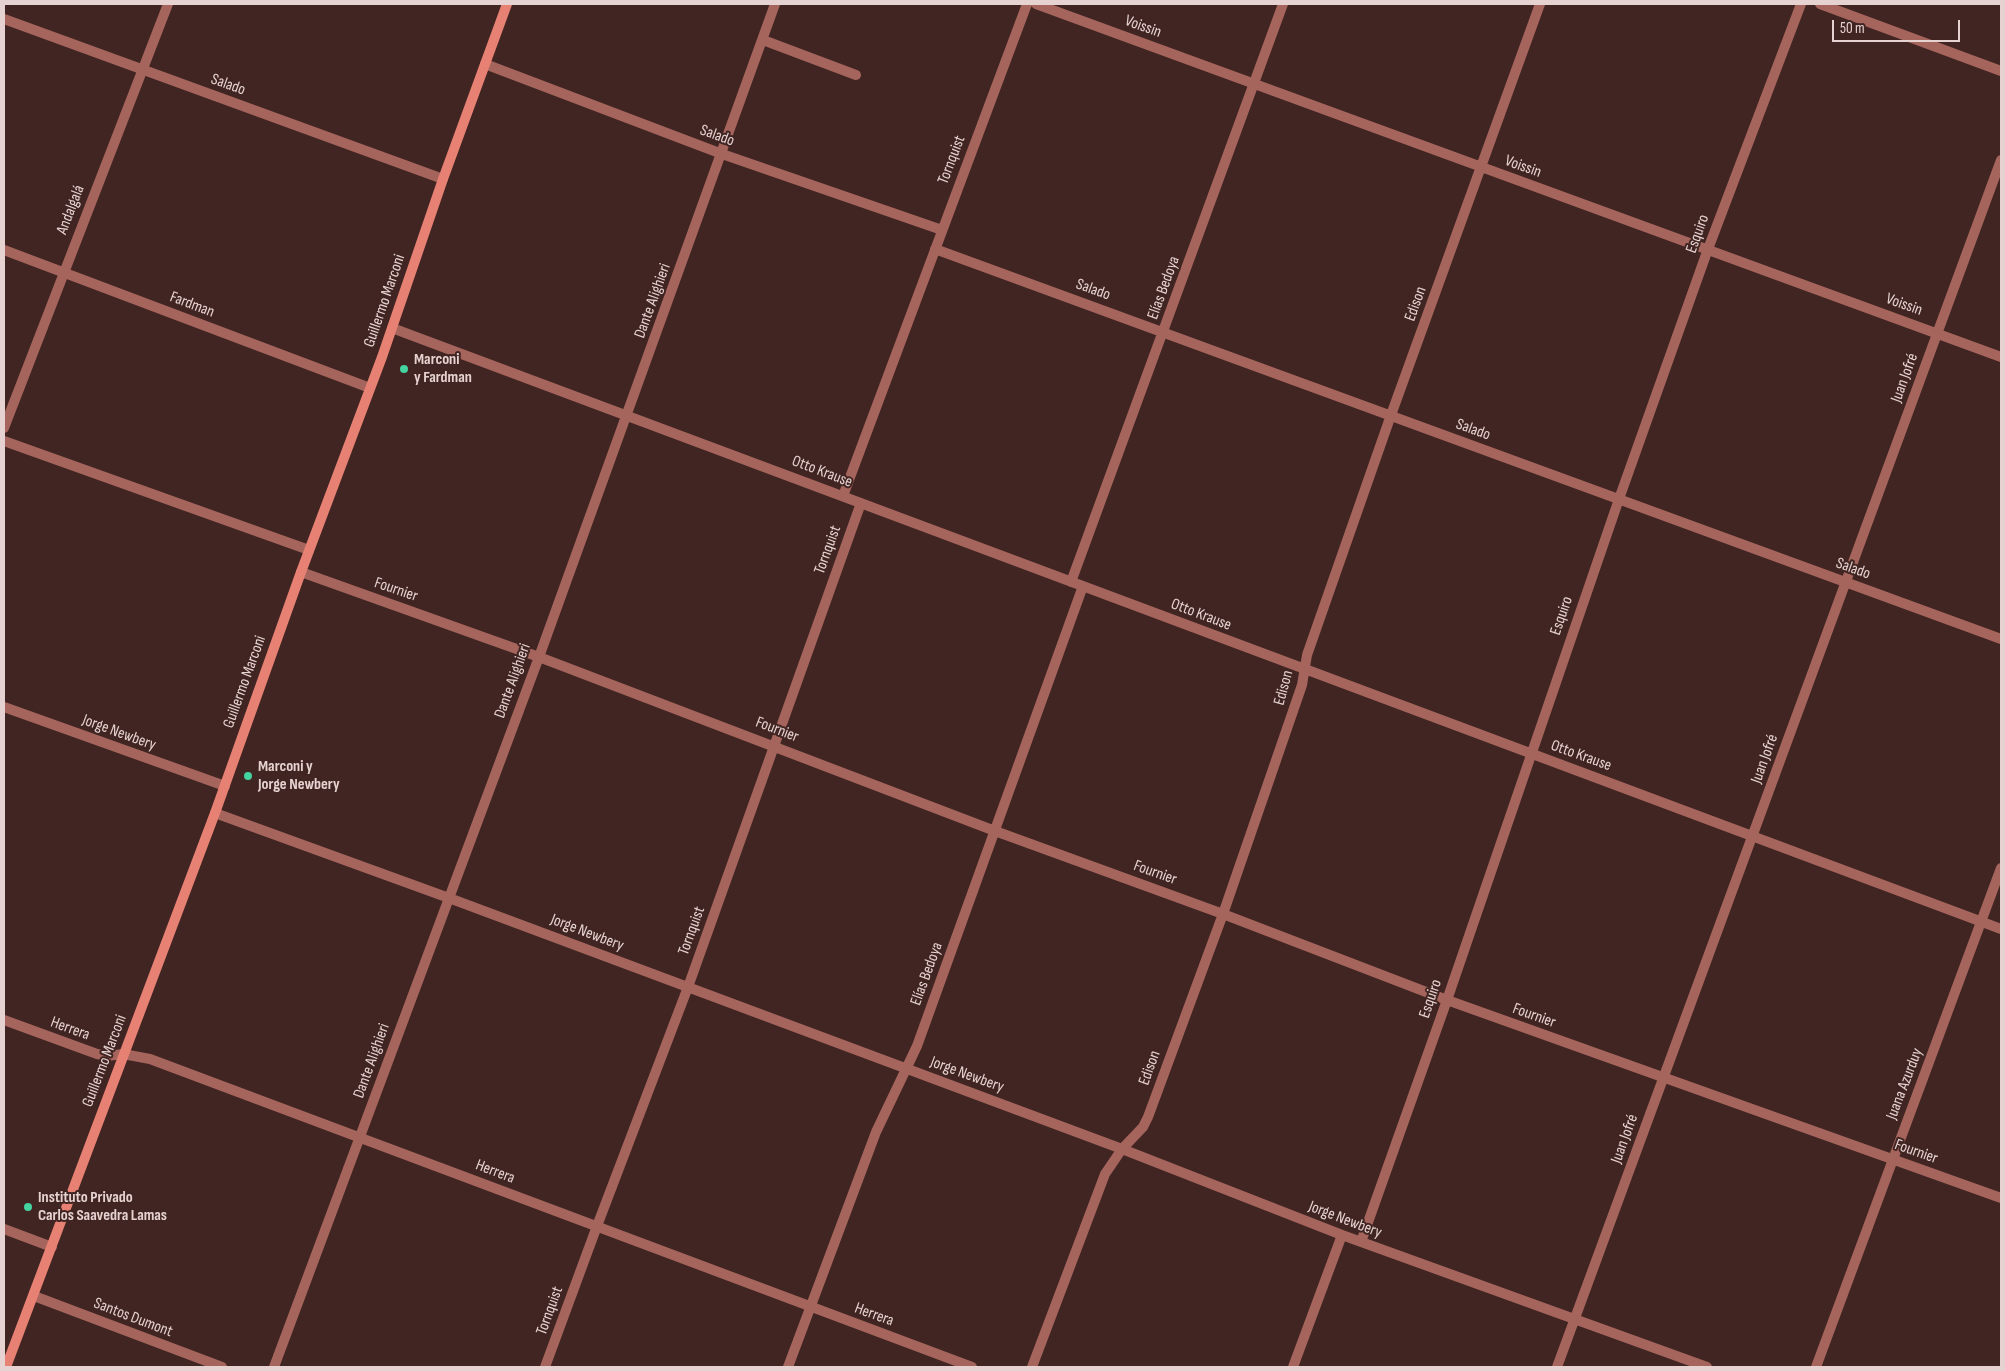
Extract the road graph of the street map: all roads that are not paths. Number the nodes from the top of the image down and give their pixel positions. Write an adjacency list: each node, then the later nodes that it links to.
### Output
1 (168, 4): 13 (street, Andalgalá)
2 (507, 4): 12 (street, Guillermo Marconi)
3 (775, 4): 11 (street, Dante Alighieri)
4 (1027, 4): 21 (street, Tornquist)
5 (1036, 4): 16 (street, Voissin)
6 (1283, 4): 16 (street, Elías Bedoya)
7 (1540, 4): 19 (street, Edison)
8 (1801, 4): 23 (street, Esquiro)
9 (1820, 4): 14 (street)
10 (4, 19): 13 (street, Salado)
11 (763, 40): 15 (street); 17 (street, Dante Alighieri)
12 (485, 64): 17 (street, Salado); 20 (street, Guillermo Marconi)
13 (142, 69): 20 (street, Salado); 25 (street, Andalgalá)
14 (2001, 71)
15 (856, 76)
16 (1255, 83): 19 (street, Voissin); 27 (street, Elías Bedoya)
17 (722, 154): 21 (street, Salado); 32 (street, Dante Alighieri)
18 (2001, 160): 28 (street, Juan Jofré)
19 (1481, 167): 23 (street, Voissin); 31 (street, Edison)
20 (443, 179): 26 (street, Guillermo Marconi)
21 (942, 230): 22 (street, Tornquist)
22 (935, 249): 27 (street, Salado); 35 (street, Tornquist)
23 (1708, 249): 28 (street, Voissin); 36 (street, Esquiro)
24 (4, 250): 25 (street, Fardman)
25 (63, 272): 30 (street, Fardman); 33 (street, Andalgalá)
26 (392, 328): 30 (street, Guillermo Marconi); 32 (street, Otto Krause)
27 (1163, 332): 31 (street, Salado); 40 (street, Elías Bedoya)
28 (1938, 334): 29 (street, Voissin); 41 (street, Juan Jofré)
29 (2001, 357)
30 (370, 388): 38 (street, Guillermo Marconi)
31 (1391, 415): 36 (street, Salado); 45 (street, Edison)
32 (626, 417): 35 (street, Otto Krause); 44 (street, Dante Alighieri)
33 (4, 428)
34 (4, 441): 38 (street)
35 (843, 496): 37 (street, Otto Krause)
36 (1619, 499): 41 (street, Salado); 48 (street, Esquiro)
37 (860, 503): 40 (street, Otto Krause); 47 (street, Tornquist)
38 (309, 550): 39 (street, Guillermo Marconi)
39 (300, 572): 44 (street, Fournier); 49 (street, Guillermo Marconi)
40 (1071, 582): 42 (street, Otto Krause)
41 (1846, 583): 43 (street, Salado); 52 (street, Juan Jofré)
42 (1083, 586): 45 (street, Otto Krause); 51 (street, Elías Bedoya)
43 (2001, 639)
44 (539, 657): 47 (street, Fournier); 54 (street, Dante Alighieri)
45 (1304, 670): 48 (street, Otto Krause); 55 (street, Edison)
46 (4, 708): 49 (street, Jorge Newbery)
47 (774, 745): 51 (street, Fournier); 58 (street, Tornquist)
48 (1530, 753): 52 (street, Otto Krause); 59 (street, Esquiro)
49 (225, 786): 50 (street, Guillermo Marconi)
50 (215, 813): 54 (street, Jorge Newbery); 61 (street, Guillermo Marconi)
51 (995, 831): 55 (street, Fournier); 62 (street, Elías Bedoya)
52 (1753, 835): 56 (street, Otto Krause); 63 (street, Juan Jofré)
53 (2001, 868): 56 (street, Juana Azurduy)
54 (449, 898): 58 (street, Jorge Newbery); 64 (street, Dante Alighieri)
55 (1223, 914): 59 (street, Fournier); 65 (street, Edison)
56 (1982, 922): 57 (street, Otto Krause); 66 (street, Juana Azurduy)
57 (2001, 929)
58 (688, 987): 62 (street, Jorge Newbery); 68 (street, Tornquist)
59 (1447, 1000): 63 (street, Fournier); 71 (street, Esquiro)
60 (4, 1020): 61 (street, Herrera)
61 (123, 1054): 64 (street, Herrera); 72 (street, Guillermo Marconi)
62 (906, 1068): 65 (street, Jorge Newbery); 74 (street, Elías Bedoya)
63 (1663, 1078): 66 (street, Fournier); 75 (street, Juan Jofré)
64 (360, 1137): 68 (street, Herrera); 78 (street, Dante Alighieri)
65 (1122, 1149): 70 (street, Jorge Newbery); 82 (street, Edison)
66 (1893, 1159): 67 (street, Fournier); 86 (street, Juana Azurduy)
67 (2001, 1198)
68 (597, 1226): 74 (street, Herrera); 79 (street, Tornquist)
69 (4, 1229): 72 (street)
70 (1342, 1235): 71 (street, Jorge Newbery); 83 (street)
71 (1361, 1242): 75 (street, Jorge Newbery)
72 (52, 1247): 73 (street, Guillermo Marconi)
73 (34, 1296): 76 (street, Guillermo Marconi); 77 (street, Santos Dumont)
74 (810, 1308): 80 (street, Elías Bedoya); 81 (street, Herrera)
75 (1575, 1319): 84 (street, Juan Jofré); 85 (street, Jorge Newbery)
76 (6, 1367)
77 (222, 1367)
78 (274, 1367)
79 (545, 1367)
80 (788, 1367)
81 (972, 1367)
82 (1032, 1367)
83 (1293, 1367)
84 (1557, 1367)
85 (1707, 1367)
86 (1816, 1367)

